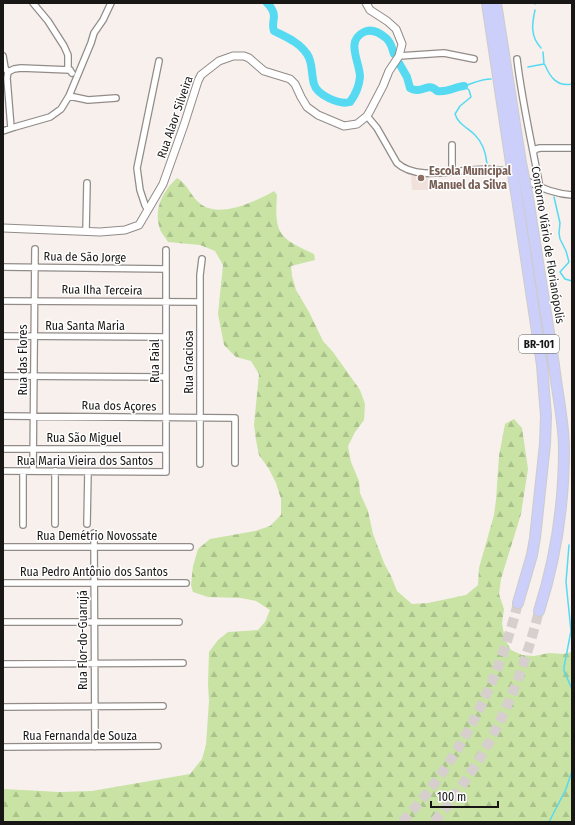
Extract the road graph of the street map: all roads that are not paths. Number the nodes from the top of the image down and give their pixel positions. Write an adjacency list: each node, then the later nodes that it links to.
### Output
1 (33, 3): 11 (street)
2 (111, 3): 13 (street)
3 (366, 3): 7 (street)
4 (487, 3): 71 (highway, Contorno Viário de Florianópolis / BR-101, bridge)
5 (496, 3): 72 (highway, Contorno Viário de Florianópolis / BR-101, bridge)
6 (3, 56): 12 (street)
7 (399, 56): 9 (street); 17 (street)
8 (516, 59): 22 (street)
9 (474, 60)
10 (159, 61): 27 (street)
11 (70, 70): 12 (street); 13 (street)
12 (8, 72): 14 (street)
13 (77, 76): 15 (street)
14 (6, 87): 18 (street)
15 (69, 96): 16 (street); 18 (street)
16 (116, 98)
17 (367, 116): 23 (street); 27 (street, Rua Alaor Silveira)
18 (11, 128): 19 (street)
19 (3, 131)
20 (452, 145): 23 (street)
21 (572, 148): 22 (street)
22 (534, 151): 25 (street)
23 (452, 172): 25 (street)
24 (87, 183): 29 (street)
25 (540, 188): 26 (street)
26 (572, 195)
27 (148, 210): 29 (street, Rua Alaor Silveira)
28 (3, 228): 29 (street, Rua Alaor Silveira)
29 (86, 231)
30 (34, 249): 34 (street, Rua das Flores)
31 (166, 250): 35 (street, Rua Faial)
32 (202, 259): 39 (street, Rua Graciosa)
33 (3, 267): 34 (street, Rua de São Jorge)
34 (34, 268): 35 (street, Rua de São Jorge); 37 (street, Rua das Flores)
35 (166, 269): 38 (street, Rua Faial)
36 (3, 301): 37 (street, Rua Ilha Terceira)
37 (34, 301): 38 (street, Rua Ilha Terceira); 41 (street, Rua das Flores)
38 (166, 302): 39 (street, Rua Ilha Terceira); 42 (street, Rua Faial)
39 (200, 302): 49 (street, Rua Graciosa)
40 (3, 336): 41 (street, Rua Santa Maria)
41 (34, 336): 42 (street, Rua Santa Maria); 44 (street, Rua das Flores)
42 (166, 337): 45 (street, Rua Faial)
43 (3, 376): 44 (street)
44 (34, 376): 45 (street); 47 (street, Rua das Flores)
45 (166, 377): 48 (street, Rua Faial)
46 (3, 416): 47 (street, Rua dos Açores)
47 (33, 417): 48 (street, Rua dos Açores); 51 (street, Rua das Flores)
48 (166, 418): 49 (street, Rua dos Açores); 52 (street, Rua Faial)
49 (200, 418): 53 (street, Rua dos Açores); 54 (street, Rua Graciosa)
50 (3, 449): 51 (street, Rua São Miguel)
51 (33, 449): 52 (street, Rua São Miguel); 57 (street, Rua das Flores)
52 (166, 449): 60 (street, Rua Faial)
53 (235, 463)
54 (200, 464)
55 (3, 471): 56 (street, Rua Maria Vieira dos Santos)
56 (23, 471): 57 (street, Rua Maria Vieira dos Santos); 63 (street)
57 (33, 471): 58 (street, Rua Maria Vieira dos Santos)
58 (55, 471): 59 (street, Rua Maria Vieira dos Santos); 61 (street)
59 (88, 472): 60 (street, Rua Maria Vieira dos Santos); 62 (street)
60 (166, 472)
61 (55, 524)
62 (87, 524)
63 (23, 525)
64 (94, 533): 65 (street, Rua Flor-do-Guarujá)
65 (94, 547): 66 (street, Rua Demétrio Novossate); 67 (street, Rua Demétrio Novossate); 69 (street, Rua Flor-do-Guarujá)
66 (190, 547)
67 (3, 548)
68 (3, 583): 69 (street, Rua Pedro Antônio dos Santos)
69 (94, 583): 70 (street, Rua Pedro Antônio dos Santos); 74 (street, Rua Flor-do-Guarujá)
70 (186, 583)
71 (518, 602)
72 (539, 610)
73 (3, 622): 74 (street)
74 (94, 622): 75 (street); 78 (street, Rua Flor-do-Guarujá)
75 (179, 622)
76 (183, 663): 78 (street)
77 (3, 664): 78 (street)
78 (94, 664): 80 (street, Rua Flor-do-Guarujá)
79 (3, 706): 80 (street)
80 (95, 706): 81 (street); 82 (street, Rua Flor-do-Guarujá)
81 (163, 706)
82 (95, 746): 83 (street, Rua Fernanda de Souza); 84 (street, Rua Fernanda de Souza)
83 (158, 746)
84 (3, 747)

